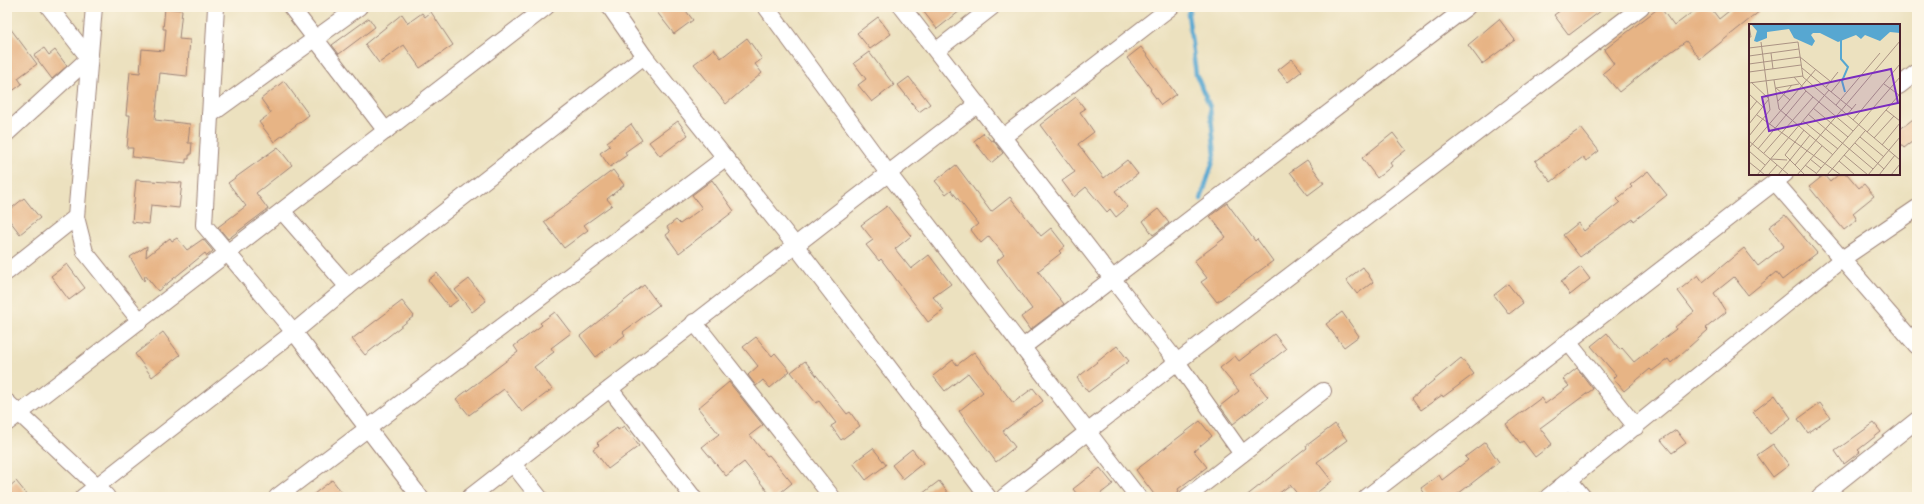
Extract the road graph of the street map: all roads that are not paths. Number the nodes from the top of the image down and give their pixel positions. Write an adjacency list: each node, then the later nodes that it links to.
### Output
1 (49, 7): 17 (street)
2 (94, 7): 17 (street)
3 (216, 7): 21 (street)
4 (291, 7): 14 (street)
5 (359, 7): 14 (street)
6 (546, 7): 22 (street)
7 (610, 7): 16 (street)
8 (766, 7): 26 (street)
9 (902, 7): 15 (street)
10 (992, 7): 15 (street)
11 (1171, 7): 24 (street)
12 (1467, 7): 35 (street)
13 (1641, 7): 43 (street)
14 (316, 40): 21 (street); 22 (street)
15 (937, 50): 20 (street)
16 (644, 56): 25 (street); 36 (street)
17 (89, 58): 23 (street); 30 (street)
18 (1917, 72): 19 (street)
19 (1900, 85)
20 (978, 104): 24 (street); 26 (street)
21 (210, 115): 32 (street)
22 (386, 131): 29 (street)
23 (7, 133)
24 (1003, 137): 35 (street)
25 (725, 158): 31 (street); 50 (street)
26 (888, 173): 31 (street); 42 (street)
27 (1780, 178): 33 (street); 40 (street)
28 (1917, 208): 33 (street)
29 (282, 211): 32 (street); 36 (street)
30 (76, 217): 34 (street); 37 (street)
31 (795, 245): 38 (street); 63 (street)
32 (228, 252): 37 (street); 39 (street)
33 (1842, 259): 41 (street); 49 (street)
34 (7, 272)
35 (1112, 278): 42 (street); 43 (street)
36 (348, 287): 39 (street)
37 (140, 321): 47 (street)
38 (694, 322): 44 (street); 62 (street)
39 (294, 332): 50 (street); 55 (street)
40 (1568, 342): 49 (street); 67 (street)
41 (1917, 346)
42 (1023, 347): 51 (street)
43 (1177, 362): 51 (street); 52 (street)
44 (610, 389): 53 (street); 61 (street)
45 (1323, 391): 52 (street)
46 (7, 402): 47 (street)
47 (13, 419): 55 (street)
48 (1917, 420): 70 (street)
49 (1636, 427): 54 (street)
50 (368, 428): 57 (street); 58 (street)
51 (1088, 431): 64 (street); 65 (street)
52 (1242, 454): 66 (street)
53 (513, 464): 59 (street); 60 (street)
54 (1570, 481): 68 (street); 69 (street)
55 (102, 491): 56 (street)
56 (83, 497)
57 (277, 497)
58 (420, 497)
59 (470, 497)
60 (539, 497)
61 (693, 497)
62 (832, 497)
63 (988, 497)
64 (1004, 497)
65 (1138, 497)
66 (1187, 497)
67 (1367, 497)
68 (1548, 497)
69 (1583, 497)
70 (1820, 497)

